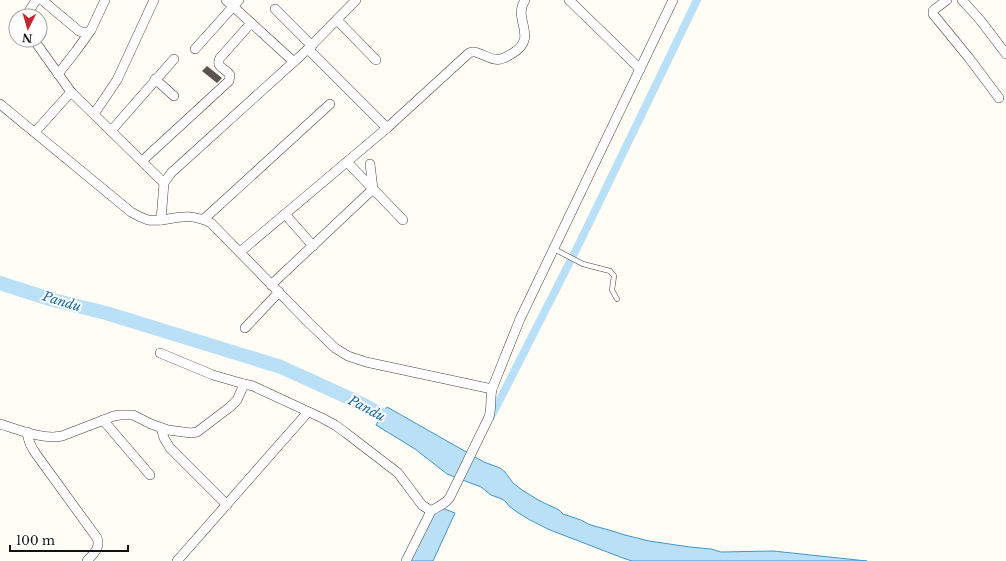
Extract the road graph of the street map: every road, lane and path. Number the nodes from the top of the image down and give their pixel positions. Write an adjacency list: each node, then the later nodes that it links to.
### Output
1 (105, 0): 14 (street)
2 (154, 0): 30 (street)
3 (356, 0): 12 (street)
4 (525, 0): 31 (street)
5 (569, 0): 22 (street)
6 (673, 0): 22 (street)
7 (947, 0): 27 (street)
8 (962, 0): 18 (street)
9 (48, 2): 14 (street)
10 (233, 2): 13 (street); 17 (street)
11 (275, 9): 15 (street)
12 (337, 20): 15 (street); 20 (street)
13 (251, 23): 21 (street); 34 (street)
14 (91, 30): 23 (street)
15 (310, 47): 21 (street); 31 (street)
16 (40, 48): 23 (street)
17 (195, 49)
18 (1006, 54)
19 (174, 59): 24 (street)
20 (376, 60)
21 (294, 62): 37 (street)
22 (640, 69): 44 (street)
23 (58, 74): 25 (street)
24 (155, 79): 26 (street); 32 (street)
25 (71, 92): 30 (street); 33 (street)
26 (174, 96)
27 (999, 98)
28 (0, 104): 33 (street)
29 (330, 104): 40 (street)
30 (94, 114): 32 (street)
31 (387, 128): 35 (street)
32 (110, 131): 34 (street)
33 (35, 132): 41 (street)
34 (142, 161): 37 (street)
35 (347, 162): 38 (street); 39 (street)
36 (370, 164): 38 (street)
37 (164, 183): 41 (street)
38 (373, 189): 42 (street); 43 (street)
39 (285, 214): 43 (street); 45 (street)
40 (204, 219): 41 (street); 45 (street)
41 (161, 220)
42 (403, 220)
43 (313, 246): 46 (street)
44 (557, 251): 48 (lane); 52 (street)
45 (240, 252): 46 (street)
46 (271, 285): 47 (street)
47 (279, 292): 49 (street); 52 (street)
48 (617, 299)
49 (245, 328)
50 (160, 354): 51 (street)
51 (244, 384): 53 (street); 56 (street)
52 (492, 389): 60 (street)
53 (308, 412): 59 (street); 60 (street)
54 (103, 420): 56 (street); 57 (street); 58 (street)
55 (0, 424): 57 (street)
56 (162, 428): 59 (street)
57 (27, 432): 61 (street)
58 (150, 475)
59 (227, 505): 62 (street)
60 (431, 511): 63 (street)
61 (87, 561)
62 (177, 561)
63 (406, 561)

